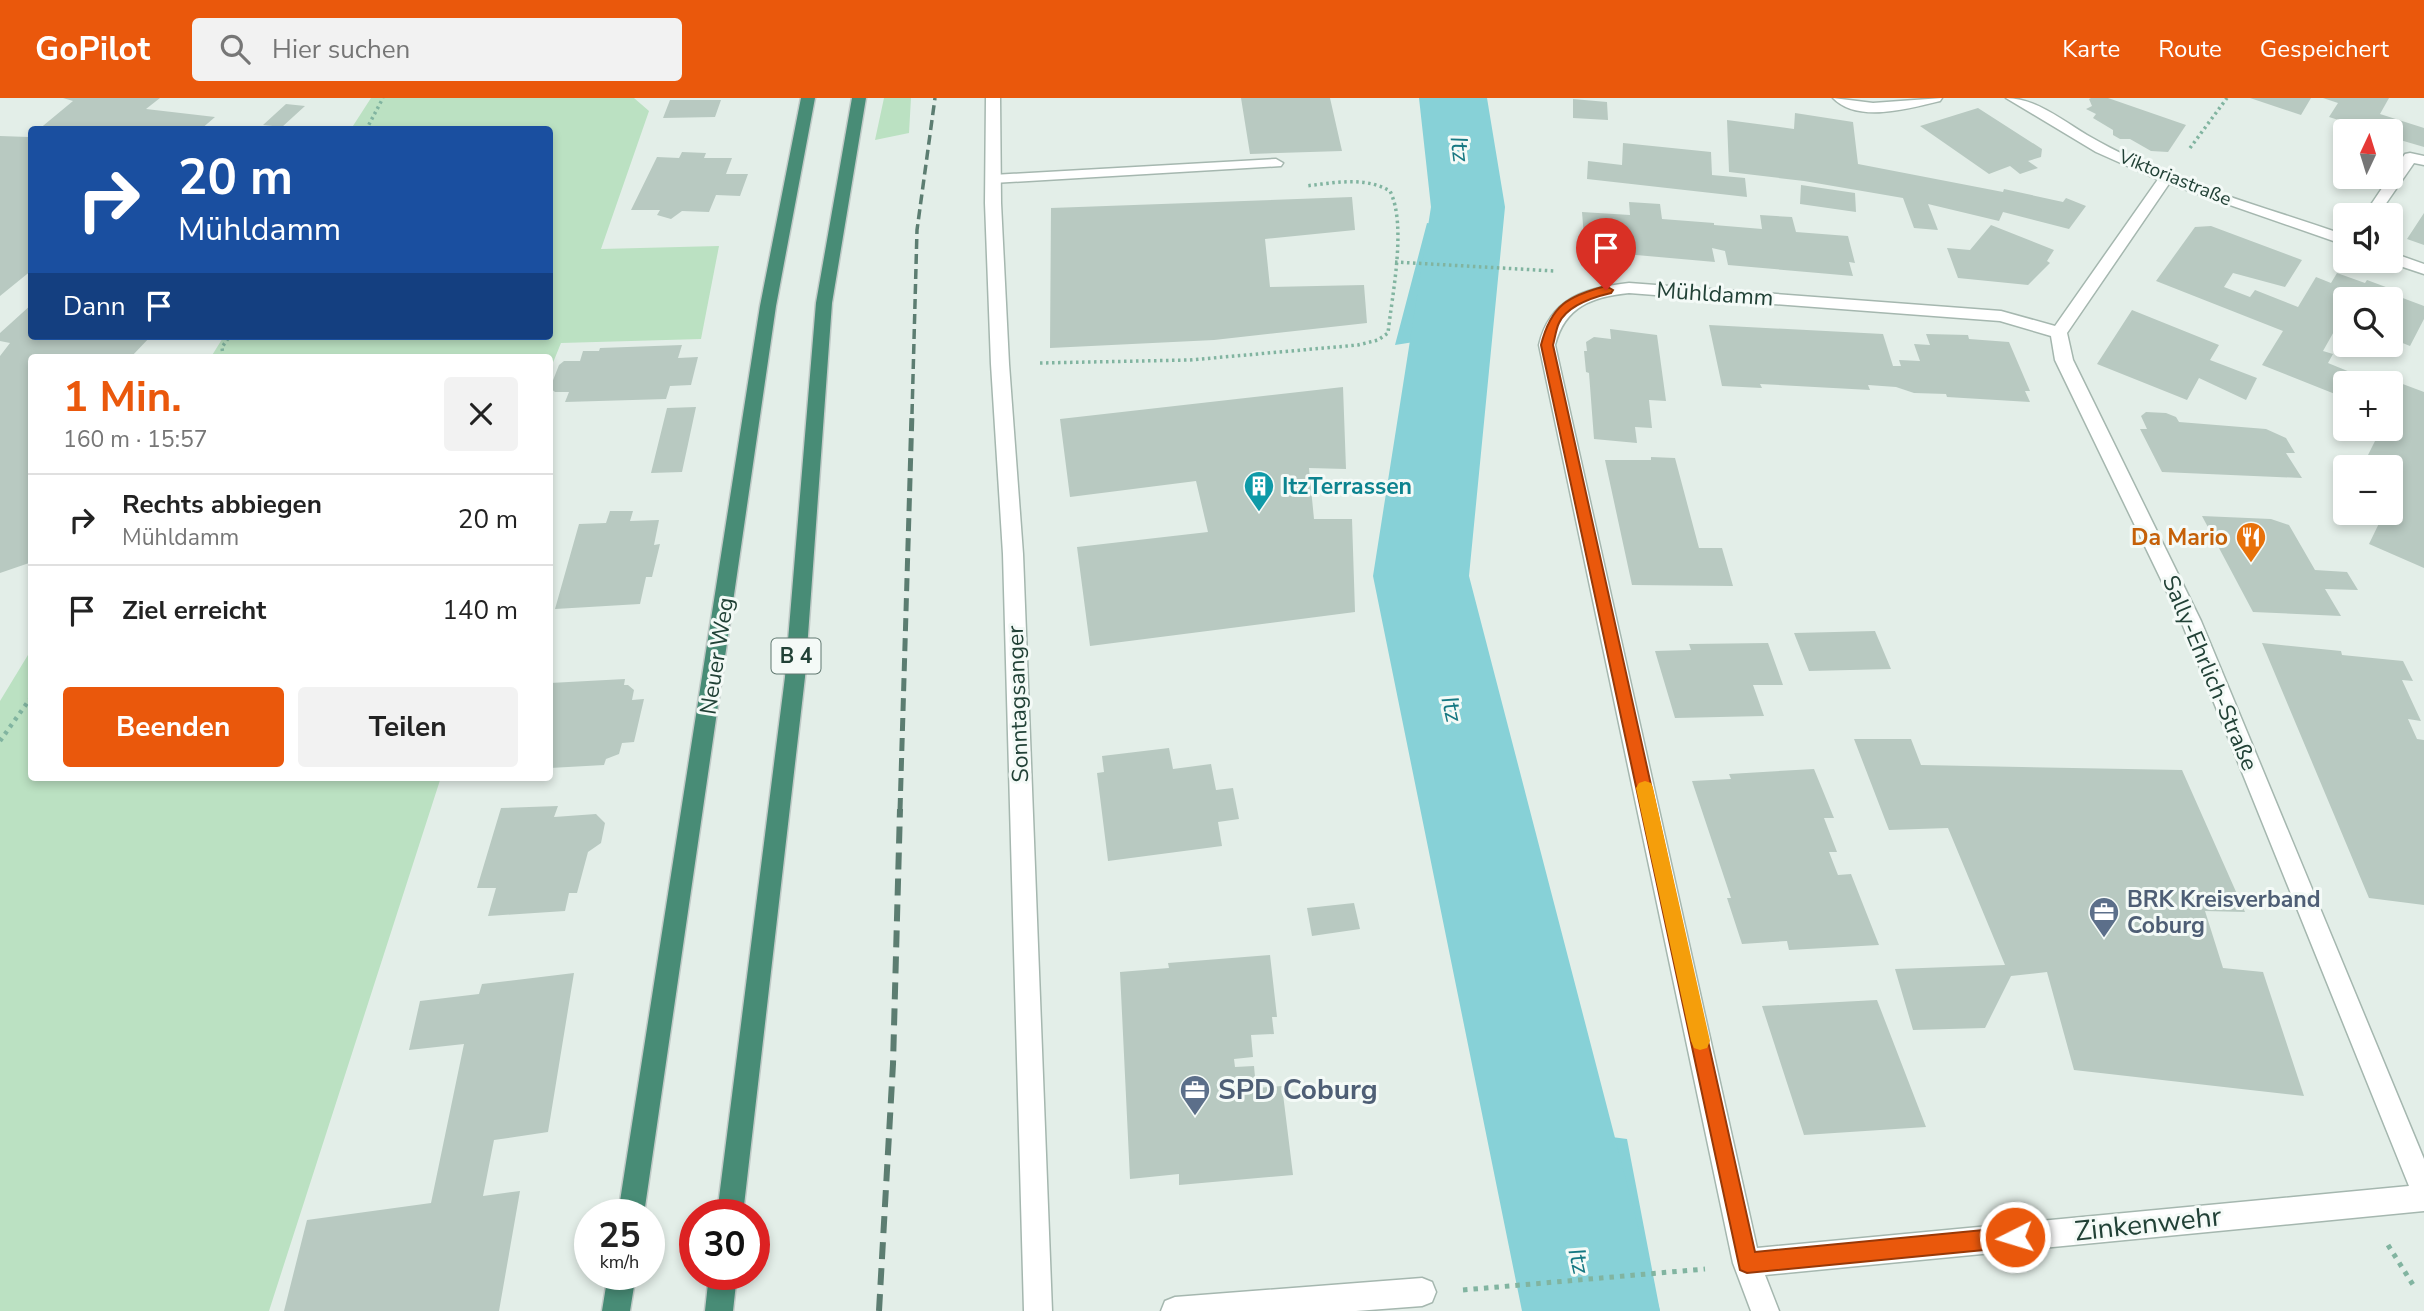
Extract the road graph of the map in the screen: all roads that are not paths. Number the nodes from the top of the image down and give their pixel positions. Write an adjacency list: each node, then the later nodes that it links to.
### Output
1 (808, 98): 18 (highway, Neuer Weg)
2 (859, 98): 19 (highway, B 4)
3 (993, 98): 9 (street, Sonntagsanger)
4 (1840, 98): 5 (street)
5 (1935, 98)
6 (2013, 98): 10 (street, Viktoriastraße)
7 (2424, 161): 11 (street)
8 (1276, 163): 9 (street)
9 (993, 178): 26 (street, Sonntagsanger)
10 (2166, 178): 12 (street, Viktoriastraße); 15 (street)
11 (2379, 203)
12 (2333, 236)
13 (2403, 262): 14 (street)
14 (2424, 269)
15 (2059, 333): 16 (street, Sally-Ehrlich-Straße); 20 (street, Mühldamm)
16 (2424, 1191)
17 (2424, 1198): 20 (street, Zinkenwehr)
18 (633, 1199)
19 (732, 1199)
20 (1747, 1263): 28 (street, Mühldamm)
21 (619, 1290): 24 (highway)
22 (721, 1290): 25 (highway)
23 (1422, 1292): 27 (street)
24 (616, 1311)
25 (719, 1311)
26 (1038, 1311)
27 (1175, 1311)
28 (1765, 1311)

